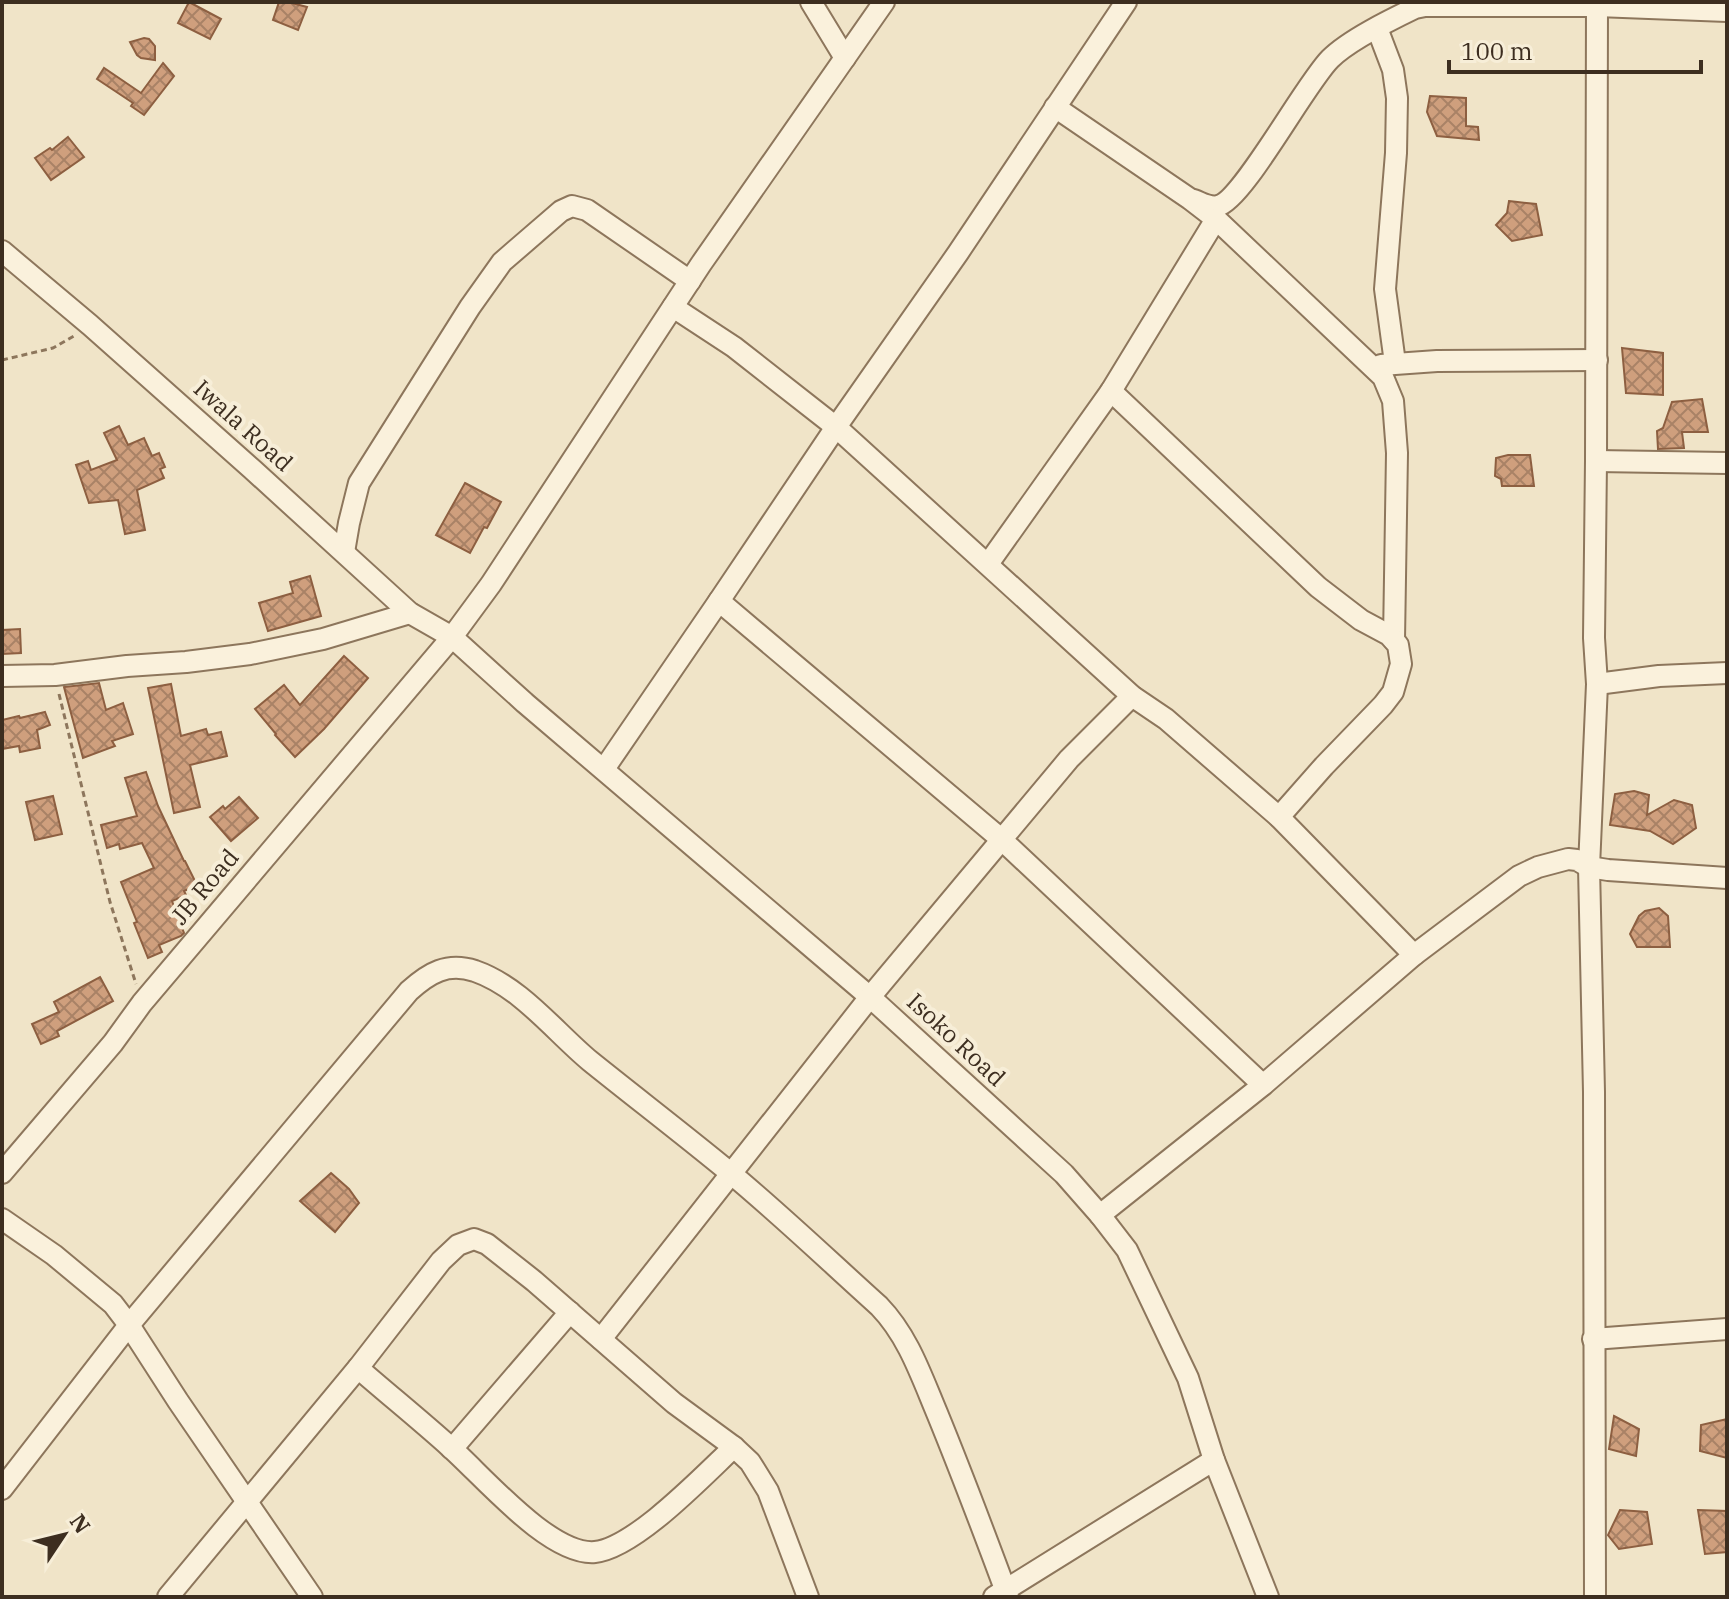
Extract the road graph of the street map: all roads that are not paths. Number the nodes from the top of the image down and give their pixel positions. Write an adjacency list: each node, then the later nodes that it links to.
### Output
1 (811, 2): 7 (street)
2 (884, 2): 7 (street, JB Road)
3 (1597, 4): 5 (street); 6 (street); 14 (street)
4 (1119, 5): 8 (street)
5 (1727, 11)
6 (1377, 28): 9 (street); 15 (street)
7 (845, 58): 12 (street, JB Road)
8 (1055, 107): 9 (street); 18 (street)
9 (1190, 199): 10 (street)
10 (1216, 219): 16 (street); 17 (street)
11 (2, 251): 21 (street, Iwala Road)
12 (690, 281): 13 (street, JB Road); 21 (street)
13 (673, 307): 18 (street); 25 (street, JB Road)
14 (1597, 360): 15 (street); 19 (street)
15 (1395, 363): 16 (street)
16 (1373, 366): 26 (street)
17 (1111, 391): 22 (street); 26 (street)
18 (836, 427): 22 (street); 23 (street)
19 (1596, 461): 20 (street); 29 (street)
20 (1727, 463)
21 (344, 552): 24 (street, Iwala Road)
22 (988, 564): 30 (street)
23 (719, 601): 31 (street); 33 (street)
24 (410, 613): 25 (street, Iwala Road); 28 (street)
25 (452, 637): 31 (street, Isoko Road); 39 (street, JB Road)
26 (1394, 640): 32 (street)
27 (1727, 673): 29 (street)
28 (2, 676)
29 (1597, 684): 34 (street)
30 (1132, 696): 32 (street); 33 (street)
31 (604, 769): 37 (street, Isoko Road)
32 (1279, 817): 36 (street)
33 (1001, 839): 37 (street); 38 (street)
34 (1589, 867): 35 (street); 36 (street); 47 (street)
35 (1727, 878)
36 (1414, 955): 38 (street)
37 (870, 997): 40 (street); 41 (street, Isoko Road)
38 (1263, 1085): 41 (street)
39 (2, 1173)
40 (730, 1173): 44 (street); 46 (street); 54 (street)
41 (1100, 1215): 51 (street, Isoko Road)
42 (2, 1219): 44 (street)
43 (570, 1312): 46 (street); 48 (street); 50 (street)
44 (129, 1325): 52 (street); 53 (street)
45 (1727, 1329): 47 (street)
46 (601, 1339): 49 (street)
47 (1593, 1339): 59 (street)
48 (358, 1368): 50 (street); 53 (street)
49 (734, 1447): 50 (street); 57 (street)
50 (452, 1449)
51 (1214, 1460): 54 (street); 58 (street, Isoko Road)
52 (2, 1489)
53 (247, 1501): 55 (street); 56 (street)
54 (1002, 1595)
55 (168, 1597)
56 (312, 1597)
57 (808, 1597)
58 (1268, 1597)
59 (1595, 1597)

